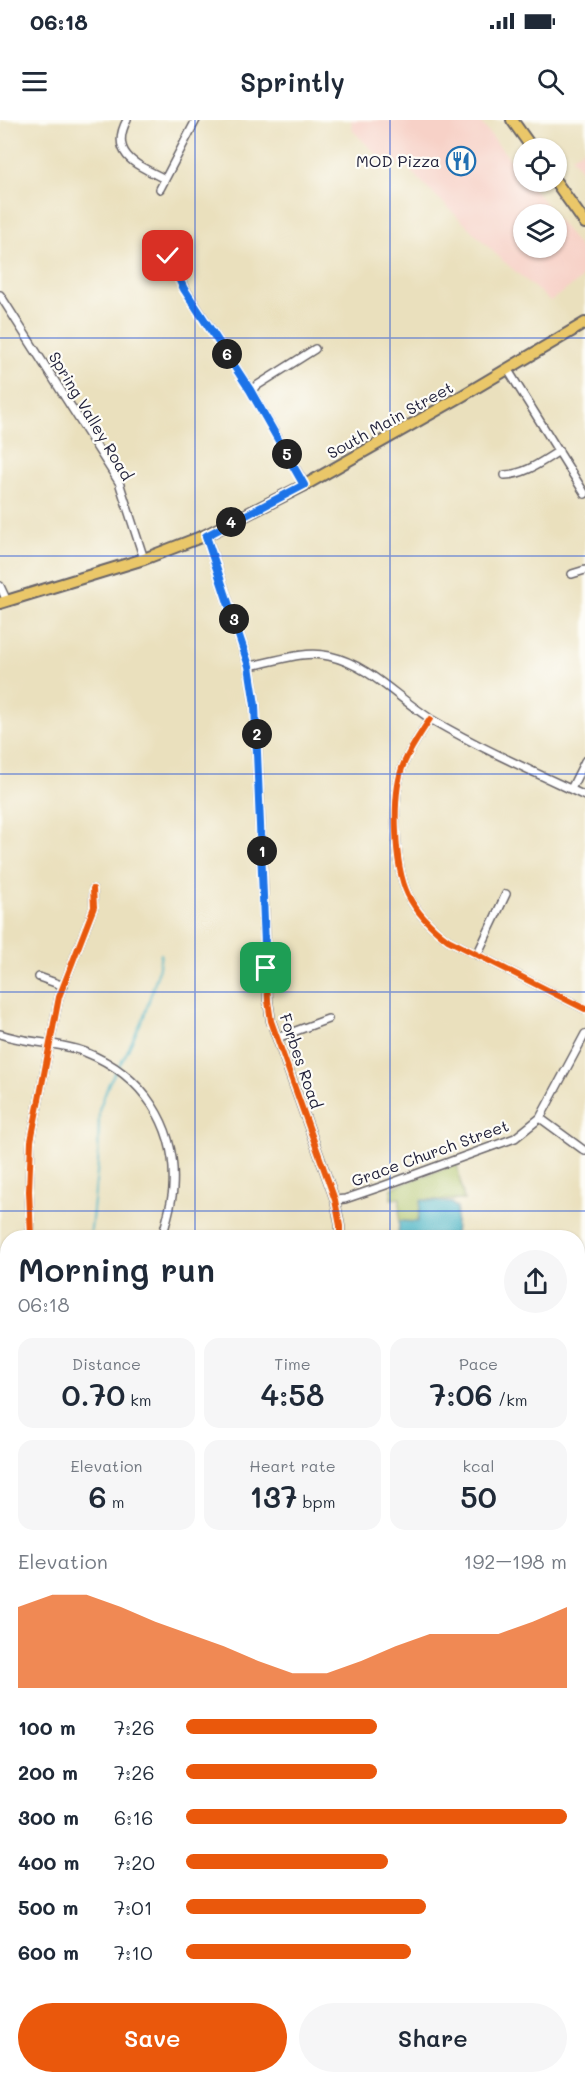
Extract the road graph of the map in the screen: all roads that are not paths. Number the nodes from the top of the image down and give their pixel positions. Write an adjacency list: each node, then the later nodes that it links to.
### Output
1 (127, 120): 5 (street)
2 (196, 120): 5 (street)
3 (512, 120): 4 (main road)
4 (525, 138)
5 (165, 179): 6 (street)
6 (160, 189)
7 (562, 192): 8 (main road)
8 (585, 223)
9 (168, 256): 14 (street)
10 (0, 295): 20 (street, Spring Valley Road)
11 (585, 323): 13 (main road, South Main Street)
12 (315, 349): 14 (street)
13 (508, 370): 15 (street); 17 (main road, South Main Street)
14 (250, 390): 17 (street)
15 (559, 451): 16 (street); 18 (street)
16 (505, 475)
17 (304, 485): 19 (main road, South Main Street)
18 (585, 494)
19 (206, 536): 20 (main road, South Main Street); 25 (street, Forbes Road)
20 (144, 559): 24 (main road, South Main Street)
21 (585, 570): 22 (street)
22 (572, 574)
23 (0, 586): 24 (street)
24 (3, 602)
25 (249, 666): 26 (street); 39 (street, Forbes Road)
26 (430, 718): 28 (street); 32 (street)
27 (585, 761): 28 (street)
28 (571, 789): 29 (street)
29 (585, 796)
30 (93, 889): 34 (street)
31 (506, 894): 32 (street)
32 (477, 955): 35 (street)
33 (39, 977): 34 (street)
34 (64, 986): 40 (street)
35 (585, 1009)
36 (327, 1019): 39 (street)
37 (0, 1034): 40 (street)
38 (585, 1034): 41 (street, Grace Church Street)
39 (276, 1038): 43 (street, Forbes Road)
40 (50, 1043): 44 (street); 45 (street)
41 (540, 1118): 42 (street); 43 (street, Grace Church Street)
42 (585, 1150)
43 (335, 1200): 46 (street, Forbes Road)
44 (31, 1230)
45 (164, 1230)
46 (340, 1230)

